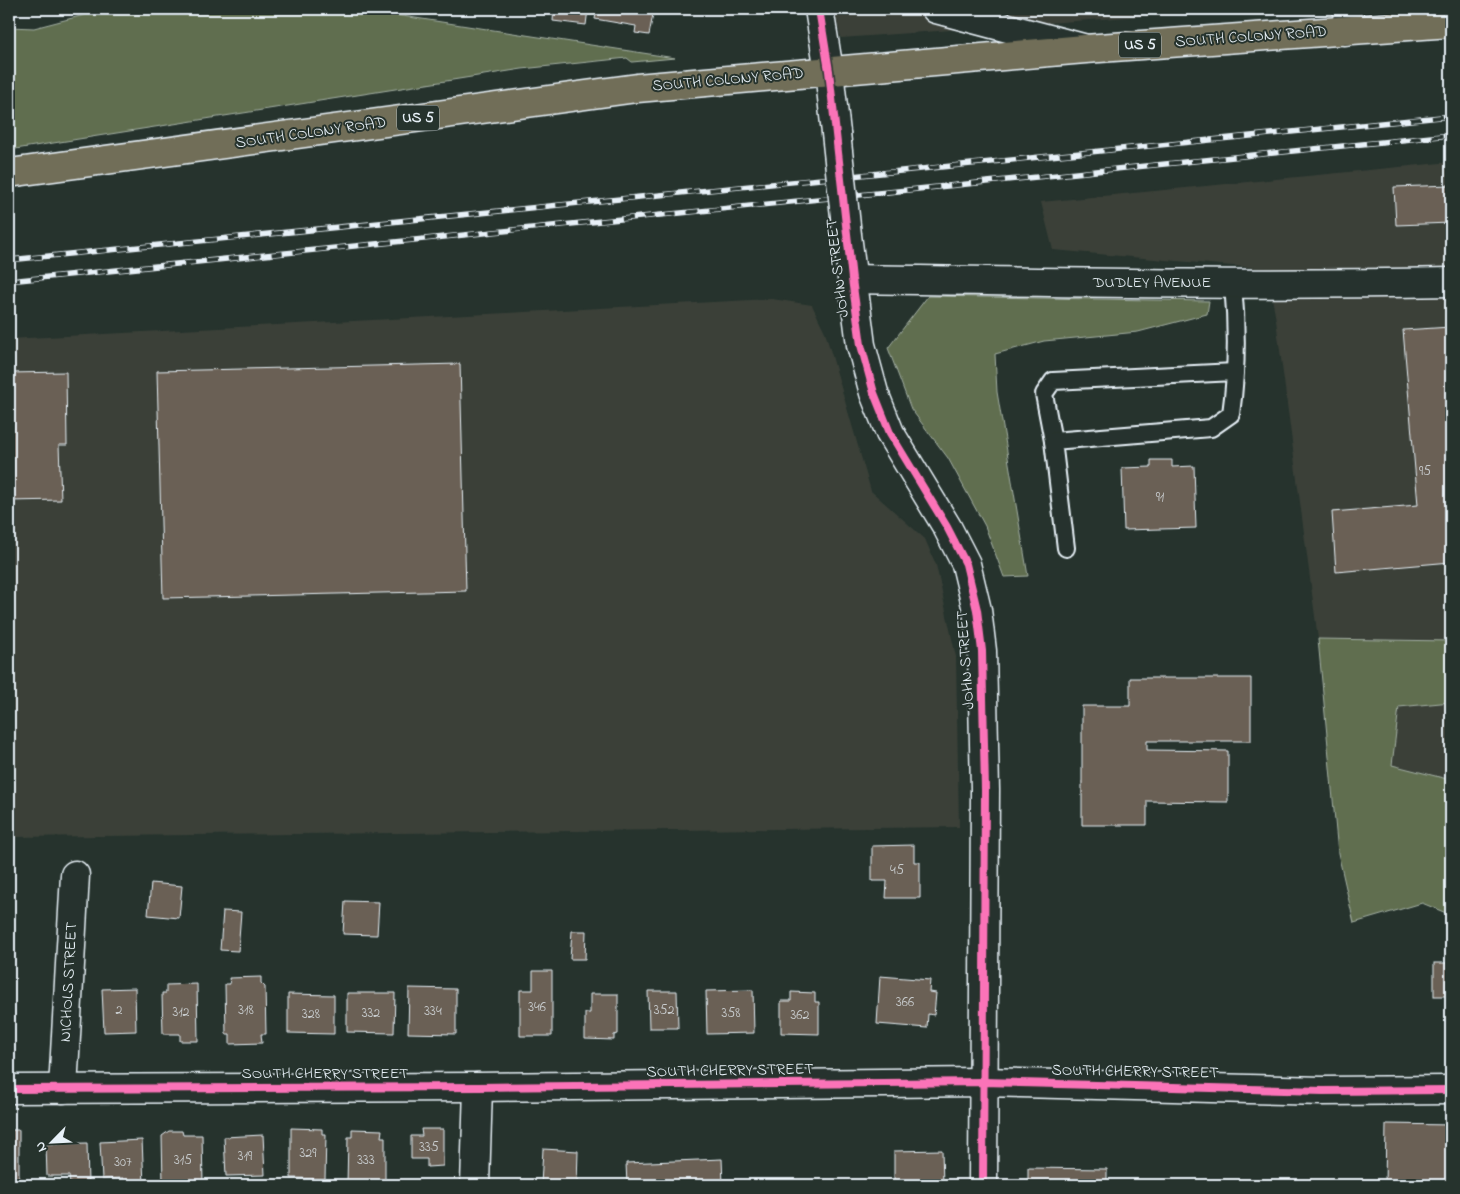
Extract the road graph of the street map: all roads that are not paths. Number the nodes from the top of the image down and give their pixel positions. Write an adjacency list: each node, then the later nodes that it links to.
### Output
1 (819, 9): 6 (street, JOHN STREET)
2 (936, 9): 5 (street)
3 (1347, 20): 4 (main road, SOUTH COLONY ROAD / US 5); 5 (main road, SOUTH COLONY ROAD / US 5)
4 (1451, 23)
5 (1085, 49): 6 (main road, SOUTH COLONY ROAD / US 5)
6 (829, 71): 7 (main road, SOUTH COLONY ROAD / US 5); 8 (street, JOHN STREET, bridge)
7 (9, 173)
8 (852, 280): 10 (street, DUDLEY AVENUE); 15 (street, JOHN STREET)
9 (1451, 282): 10 (street, DUDLEY AVENUE)
10 (1233, 284): 11 (lane)
11 (1235, 372): 12 (lane); 12 (lane)
12 (1053, 441): 13 (lane)
13 (1066, 548)
14 (75, 875): 18 (street, NICHOLS STREET)
15 (983, 1082): 16 (street, SOUTH CHERRY STREET); 19 (street, SOUTH CHERRY STREET); 21 (street, JOHN STREET)
16 (478, 1087): 18 (street, SOUTH CHERRY STREET); 20 (street)
17 (9, 1089): 18 (street, SOUTH CHERRY STREET)
18 (63, 1089)
19 (1451, 1090)
20 (475, 1185)
21 (983, 1185)

